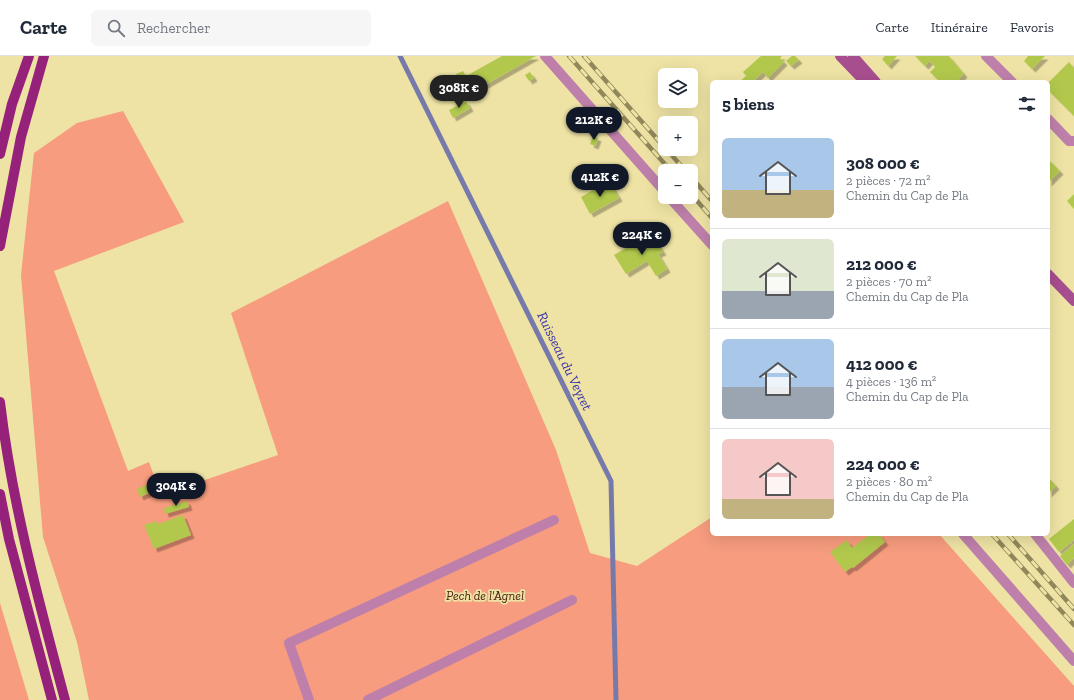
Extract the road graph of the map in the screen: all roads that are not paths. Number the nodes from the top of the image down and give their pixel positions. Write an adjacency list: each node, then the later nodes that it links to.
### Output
1 (29, 56): 12 (main road)
2 (44, 56): 16 (main road)
3 (545, 56): 13 (street)
4 (840, 56): 7 (main road)
5 (853, 56): 8 (main road)
6 (986, 56): 9 (street)
7 (863, 80)
8 (874, 80)
9 (1010, 80)
10 (1050, 121): 11 (street)
11 (1074, 141)
12 (0, 154)
13 (658, 184)
14 (675, 204): 15 (street)
15 (710, 243)
16 (0, 246)
17 (1050, 276): 18 (main road)
18 (1074, 301)
19 (0, 402): 28 (main road)
20 (0, 494): 27 (main road)
21 (554, 520): 29 (street)
22 (965, 536): 26 (street)
23 (1037, 536): 24 (street)
24 (1074, 583)
25 (572, 600): 30 (street)
26 (1074, 661)
27 (52, 700)
28 (65, 700)
29 (310, 700)
30 (368, 700)

